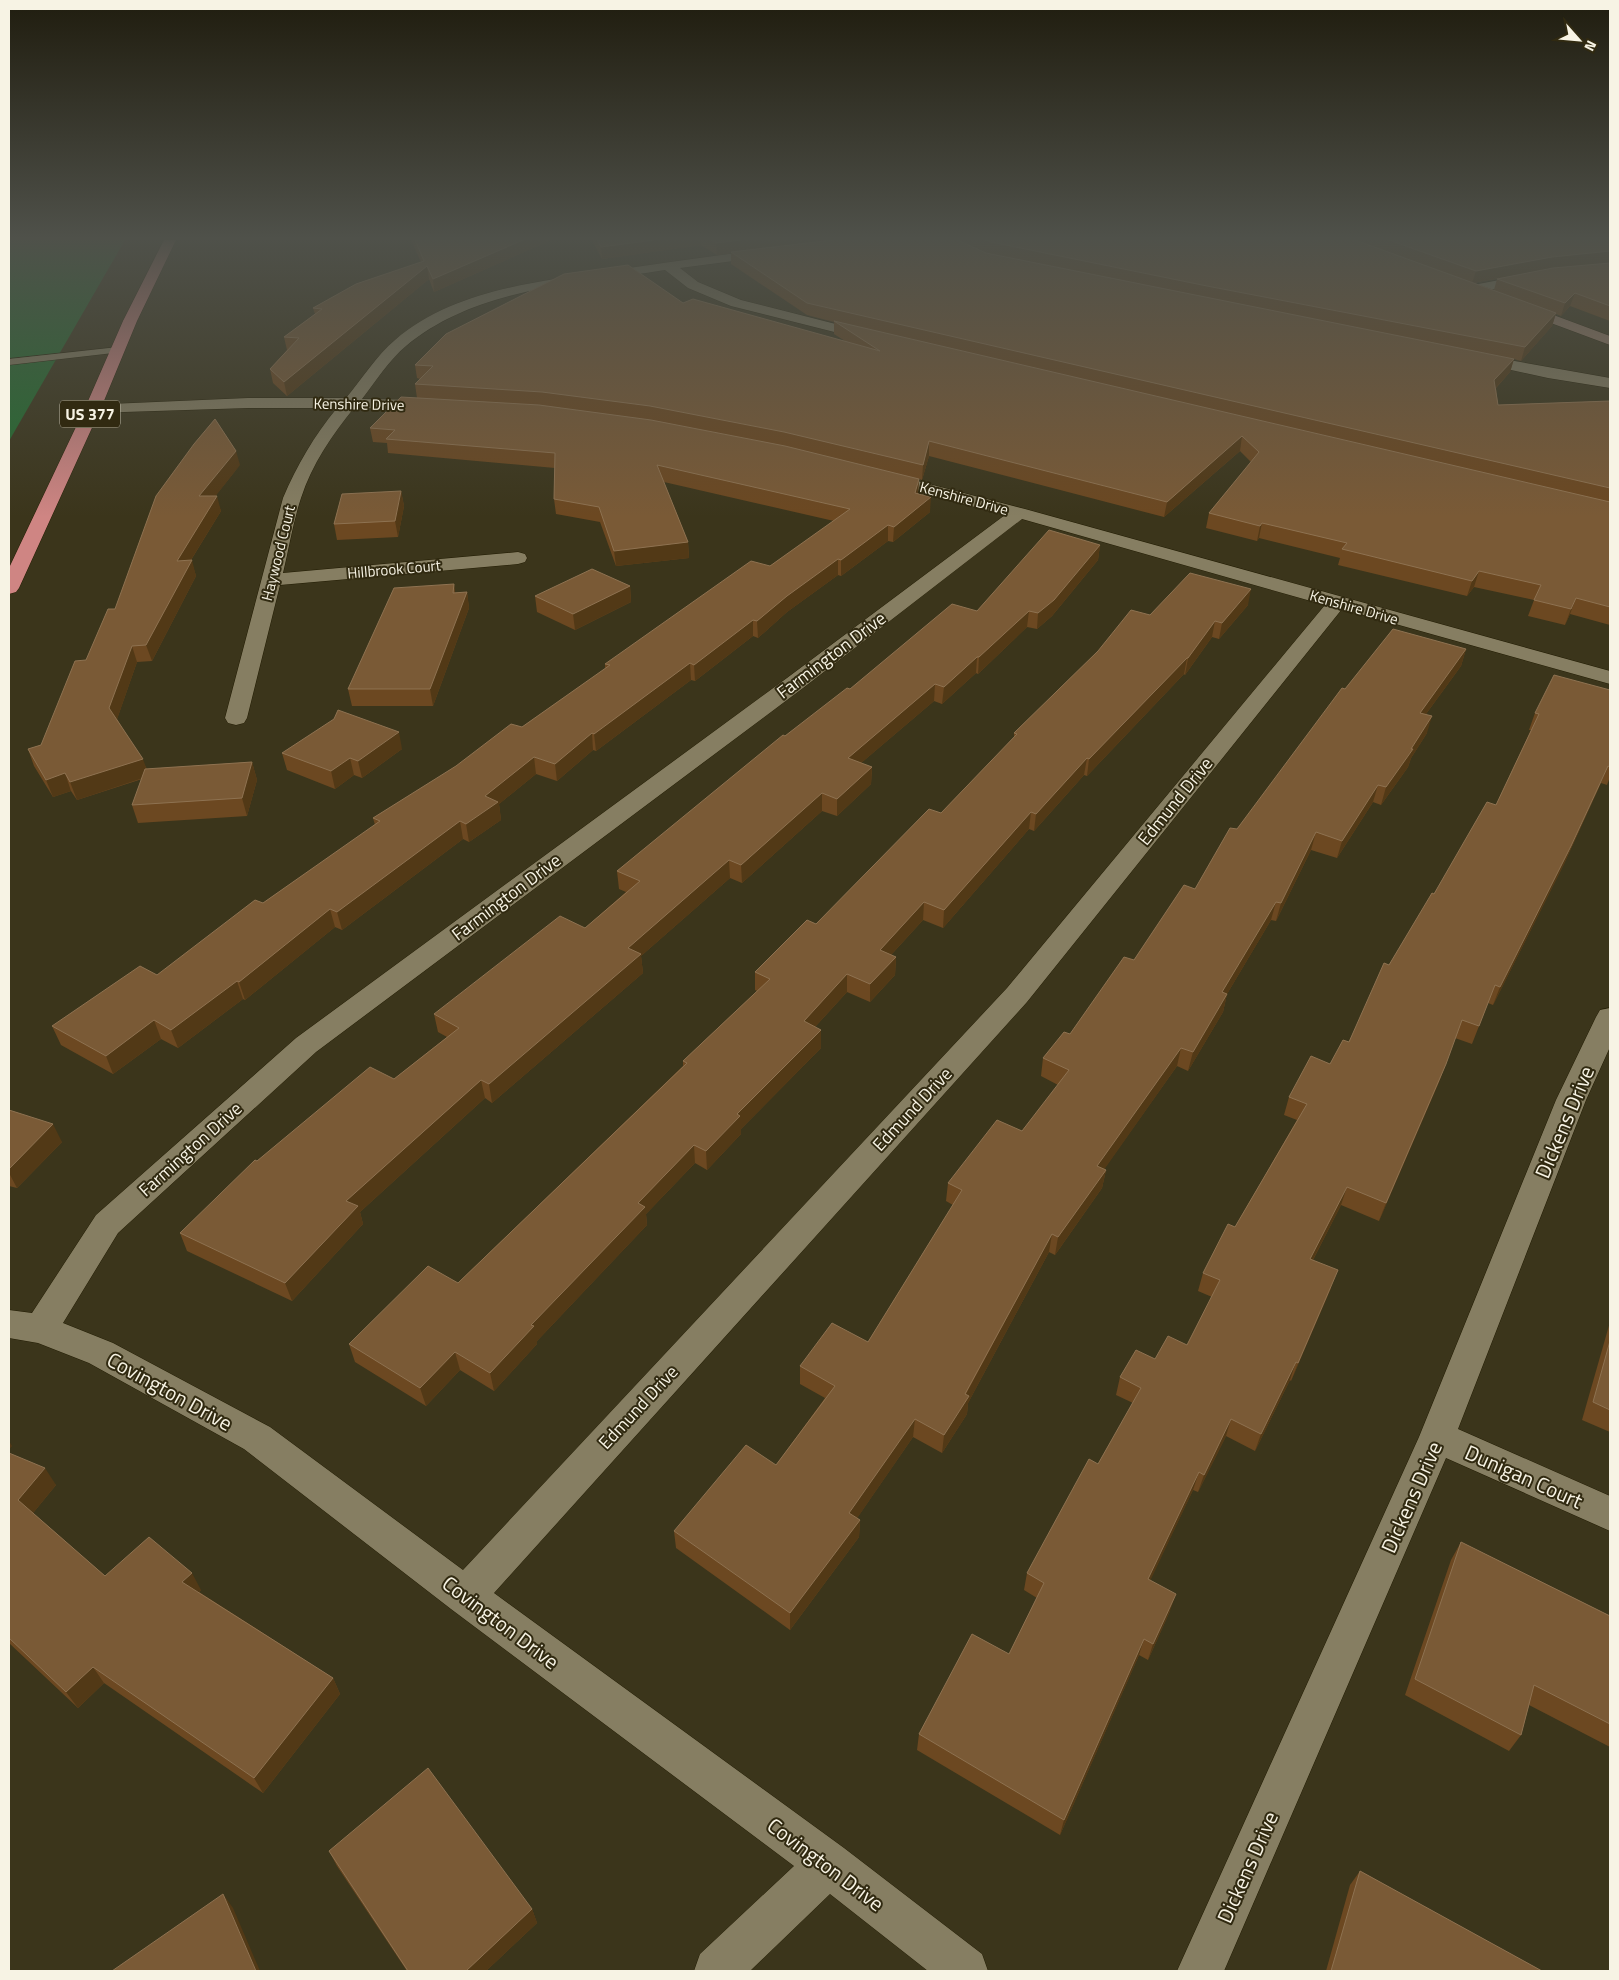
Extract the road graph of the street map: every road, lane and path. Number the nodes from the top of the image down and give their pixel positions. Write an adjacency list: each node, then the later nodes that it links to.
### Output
1 (126, 332): 7 (highway, US 377)
2 (415, 332): 11 (street, Haywood Court)
3 (852, 332): 5 (street)
4 (1587, 332): 6 (street)
5 (882, 340)
6 (1610, 341)
7 (118, 350): 9 (lane); 13 (highway, US 377)
8 (1461, 355): 10 (street)
9 (9, 362)
10 (1610, 382)
11 (351, 403): 12 (street, Kenshire Drive); 13 (street, Kenshire Drive); 17 (street, Haywood Court)
12 (448, 406)
13 (93, 408): 18 (highway, US 377)
14 (864, 473): 15 (street, Kenshire Drive)
15 (1019, 513): 19 (street, Kenshire Drive); 23 (street, Farmington Drive)
16 (518, 558): 17 (street, Hillbrook Court)
17 (270, 580): 21 (street, Haywood Court)
18 (9, 588)
19 (1338, 602): 20 (street, Kenshire Drive); 26 (street, Edmund Drive)
20 (1610, 678)
21 (236, 718)
22 (1610, 1017): 24 (street, Dickens Drive)
23 (25, 1327): 26 (street, Covington Drive)
24 (1437, 1437): 25 (street, Dunigan Court); 30 (street, Dickens Drive)
25 (1610, 1514)
26 (465, 1596): 27 (street, Covington Drive)
27 (828, 1864): 28 (street); 29 (street, Covington Drive)
28 (717, 1971)
29 (965, 1971)
30 (1200, 1971)

